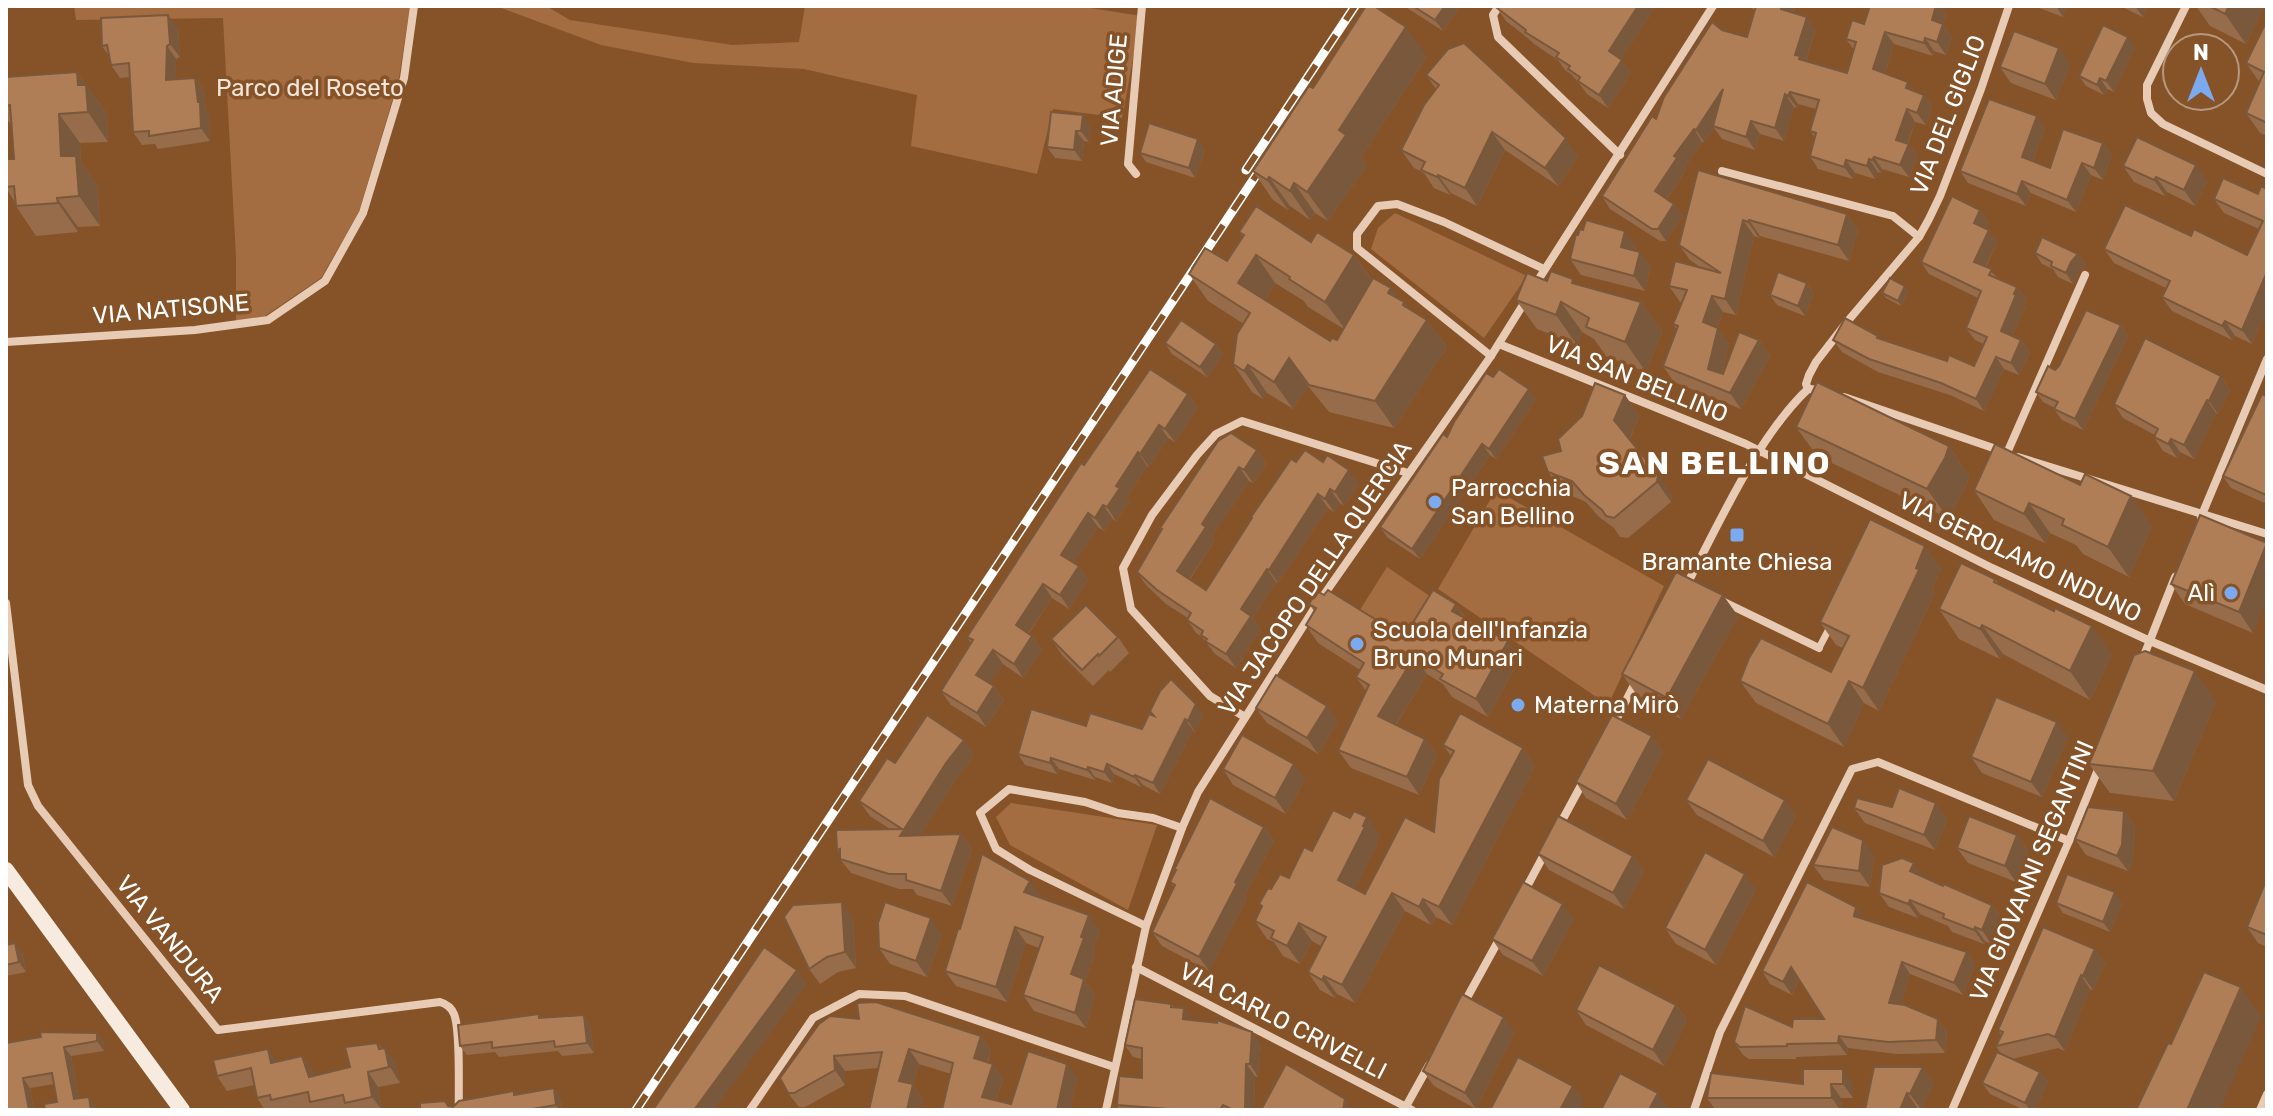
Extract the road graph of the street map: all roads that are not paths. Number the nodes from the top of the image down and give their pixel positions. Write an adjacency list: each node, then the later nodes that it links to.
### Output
1 (414, 6): 14 (street, VIA NATISONE)
2 (1142, 6): 9 (street, VIA ADIGE)
3 (1499, 6): 7 (street)
4 (1713, 6): 7 (street, VIA JACOPO DELLA QUERCIA)
5 (2009, 6): 11 (street, VIA DEL GIGLIO)
6 (2186, 6): 10 (street)
7 (1620, 155): 12 (street, VIA JACOPO DELLA QUERCIA)
8 (1722, 171): 11 (street, VIA DEL GIGLIO)
9 (1136, 174)
10 (2267, 174)
11 (1919, 237): 18 (street, VIA DEL GIGLIO)
12 (1544, 269): 15 (street, VIA JACOPO DELLA QUERCIA); 16 (street)
13 (2085, 275): 20 (street)
14 (6, 342)
15 (1499, 344): 16 (street, VIA JACOPO DELLA QUERCIA); 19 (street, VIA SAN BELLINO)
16 (1491, 356): 21 (street, VIA JACOPO DELLA QUERCIA)
17 (2267, 359): 22 (street)
18 (1808, 389): 19 (street, VIA DEL GIGLIO); 20 (street)
19 (1761, 451): 23 (street, VIA GEROLAMO INDUNO); 28 (street, VIA DEL GIGLIO)
20 (2007, 453): 22 (street)
21 (1408, 473): 39 (street, VIA JACOPO DELLA QUERCIA); 39 (street)
22 (2202, 513): 25 (street); 26 (street)
23 (1887, 516): 24 (street); 34 (street, VIA GEROLAMO INDUNO)
24 (1882, 526)
25 (2197, 527)
26 (2267, 534)
27 (2179, 568): 34 (street)
28 (1687, 583): 29 (street); 31 (street, VIA DEL GIGLIO)
29 (1697, 588)
30 (1709, 594): 35 (street)
31 (1681, 596)
32 (6, 603): 58 (street, VIA VANDURA)
33 (1834, 619): 35 (street)
34 (2150, 641): 36 (street); 38 (street, VIA GEROLAMO INDUNO)
35 (1819, 648)
36 (2139, 667)
37 (1640, 673): 40 (street)
38 (2267, 690)
39 (1245, 717): 43 (street, VIA JACOPO DELLA QUERCIA)
40 (1606, 739)
41 (2104, 754): 45 (street, VIA GIOVANNI SEGANTINI)
42 (1591, 766): 44 (street)
43 (1182, 828): 49 (street, VIA JACOPO DELLA QUERCIA); 49 (street)
44 (1555, 834)
45 (2069, 841): 61 (street); 62 (street, VIA GIOVANNI SEGANTINI)
46 (1548, 847): 48 (street)
47 (6, 870): 57 (main road)
48 (1519, 902)
49 (1146, 926): 51 (street, VIA JACOPO DELLA QUERCIA)
50 (1505, 929): 52 (street)
51 (1136, 967): 54 (street, VIA JACOPO DELLA QUERCIA); 56 (street, VIA CARLO CRIVELLI)
52 (1460, 1011)
53 (1437, 1052): 56 (street)
54 (1114, 1067): 59 (street); 60 (street, VIA JACOPO DELLA QUERCIA)
55 (2267, 1094): 63 (street)
56 (1407, 1109)
57 (182, 1110)
58 (459, 1110)
59 (750, 1110)
60 (1106, 1110)
61 (1694, 1110)
62 (1952, 1110)
63 (2260, 1110)

